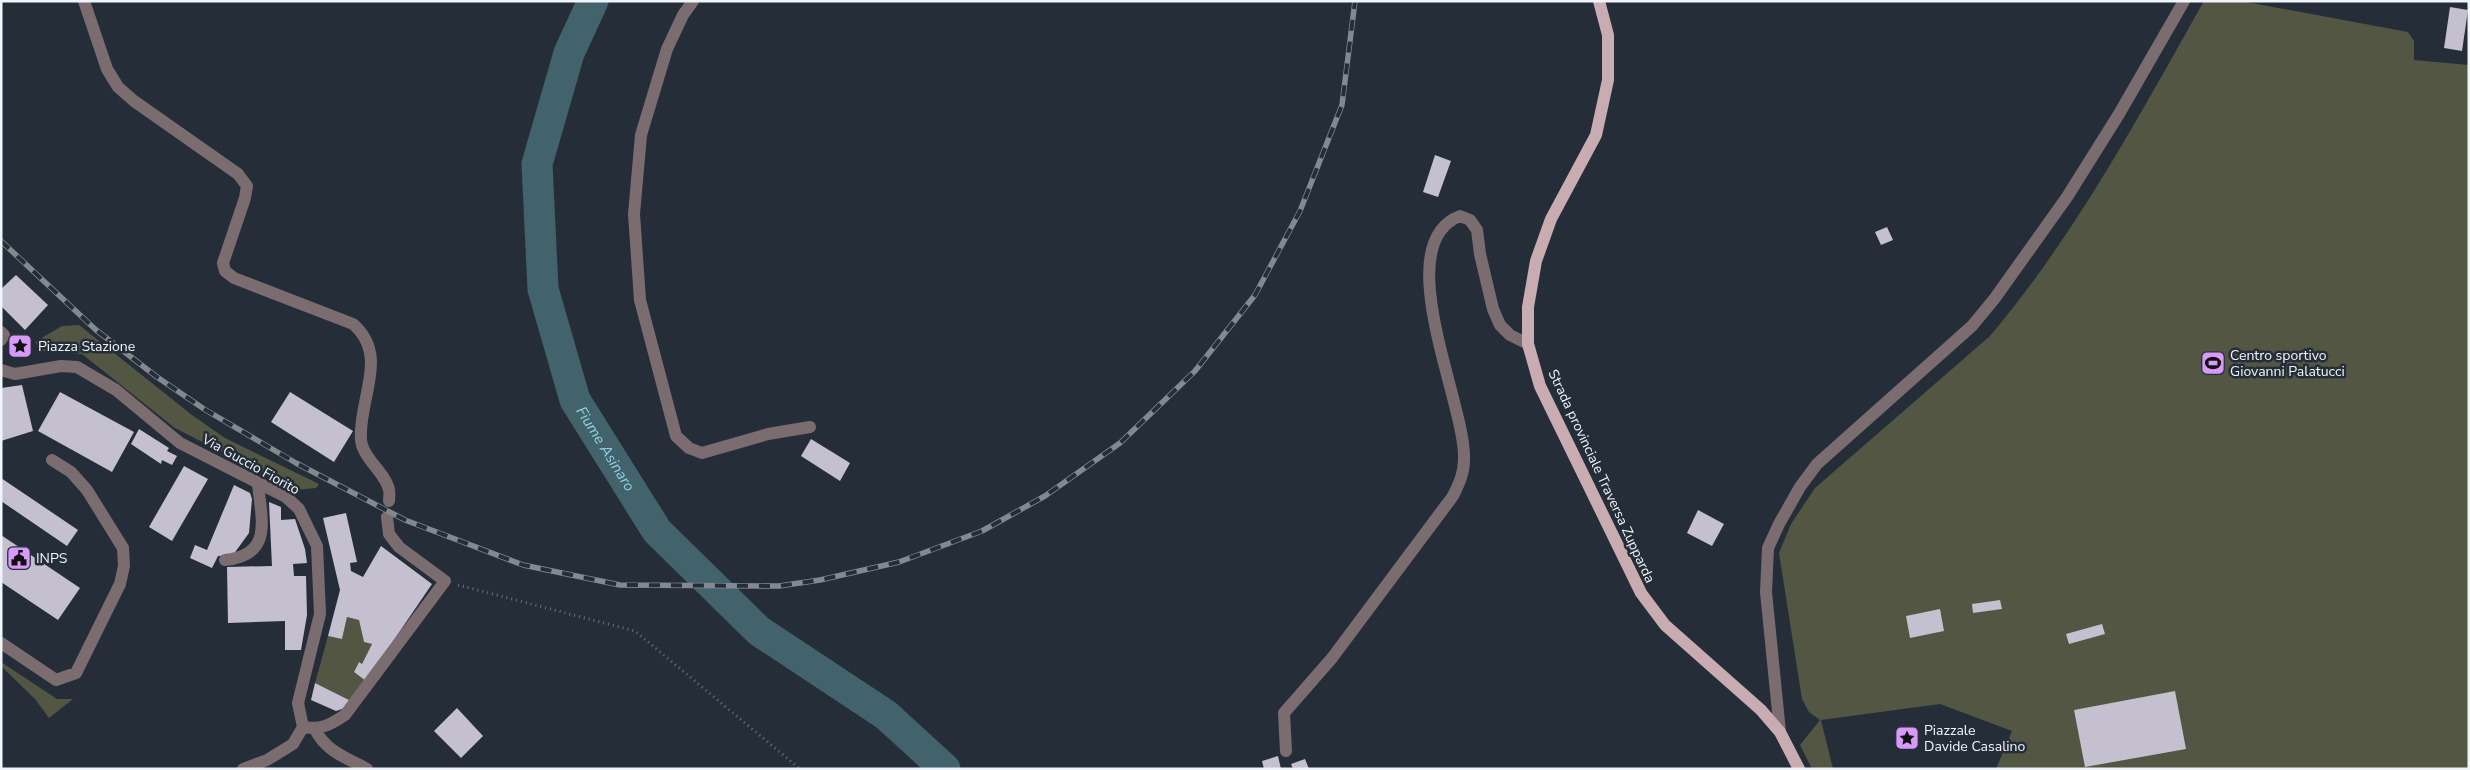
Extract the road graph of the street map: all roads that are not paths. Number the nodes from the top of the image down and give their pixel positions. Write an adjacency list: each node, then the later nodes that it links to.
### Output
1 (84, 1): 12 (street)
2 (693, 1): 9 (street)
3 (1599, 1): 7 (main road, Strada provinciale Traversa Zupparda)
4 (2184, 1): 17 (street)
5 (1, 332): 6 (street)
6 (1, 340)
7 (1528, 344): 17 (main road, Strada provinciale Traversa Zupparda); 18 (street)
8 (1, 370): 11 (street, Via Guccio Fiorito)
9 (810, 427)
10 (52, 460): 15 (street)
11 (258, 483): 14 (street); 16 (street, Via Guccio Fiorito)
12 (389, 501)
13 (387, 517): 16 (street)
14 (225, 560)
15 (1, 643)
16 (309, 728): 19 (street); 20 (street)
17 (1780, 732): 21 (main road, Strada provinciale Traversa Zupparda)
18 (1286, 751)
19 (243, 769)
20 (367, 769)
21 (1800, 769)

